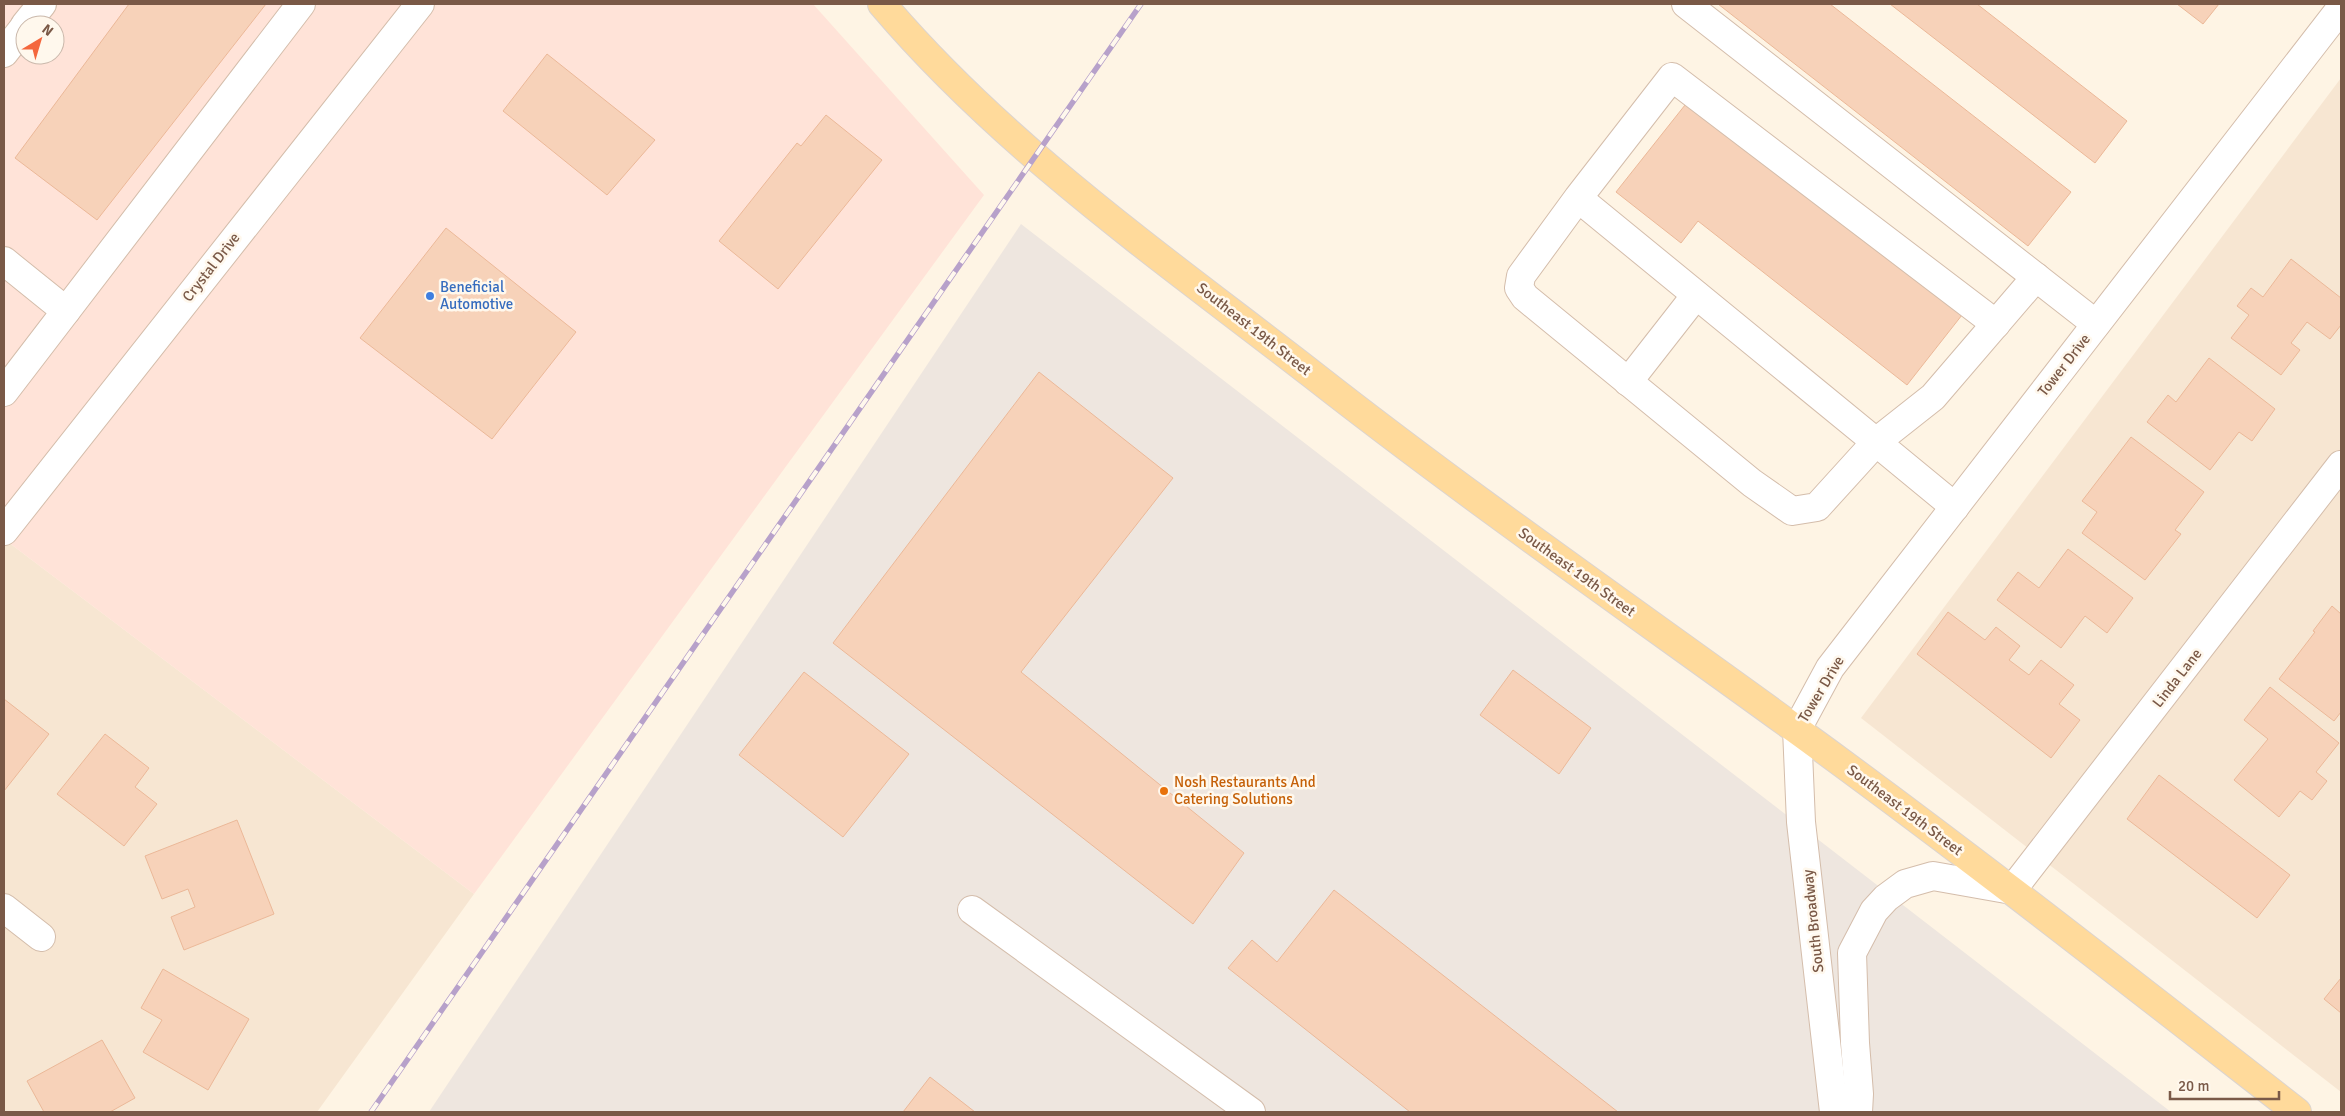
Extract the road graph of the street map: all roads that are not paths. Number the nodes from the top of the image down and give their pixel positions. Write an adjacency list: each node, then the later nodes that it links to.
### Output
1 (42, 4): 7 (street)
2 (301, 4): 14 (street)
3 (420, 4): 22 (street, Crystal Drive)
4 (882, 4): 23 (main road, Southeast 19th Street)
5 (1686, 4): 12 (street)
6 (2333, 9): 16 (street, Tower Drive)
7 (33, 15)
8 (15, 38): 9 (street)
9 (4, 53)
10 (1578, 198): 13 (street); 15 (street); 17 (street)
11 (4, 261): 14 (street)
12 (2036, 277): 15 (street); 16 (street)
13 (1696, 295): 17 (street); 19 (street)
14 (66, 311): 18 (street)
15 (1996, 324): 19 (street)
16 (2096, 324): 21 (street, Tower Drive)
17 (1628, 382): 19 (street)
18 (4, 392)
19 (1876, 442): 21 (street)
20 (2341, 465): 24 (street, Linda Lane)
21 (1955, 507): 23 (street, Tower Drive)
22 (5, 527)
23 (1796, 729): 24 (main road, Southeast 19th Street); 29 (street, South Broadway)
24 (2012, 890): 30 (street); 31 (main road, Southeast 19th Street)
25 (4, 908): 27 (street)
26 (972, 910): 28 (street)
27 (41, 937)
28 (1251, 1112)
29 (1834, 1112)
30 (1858, 1112)
31 (2297, 1112)

